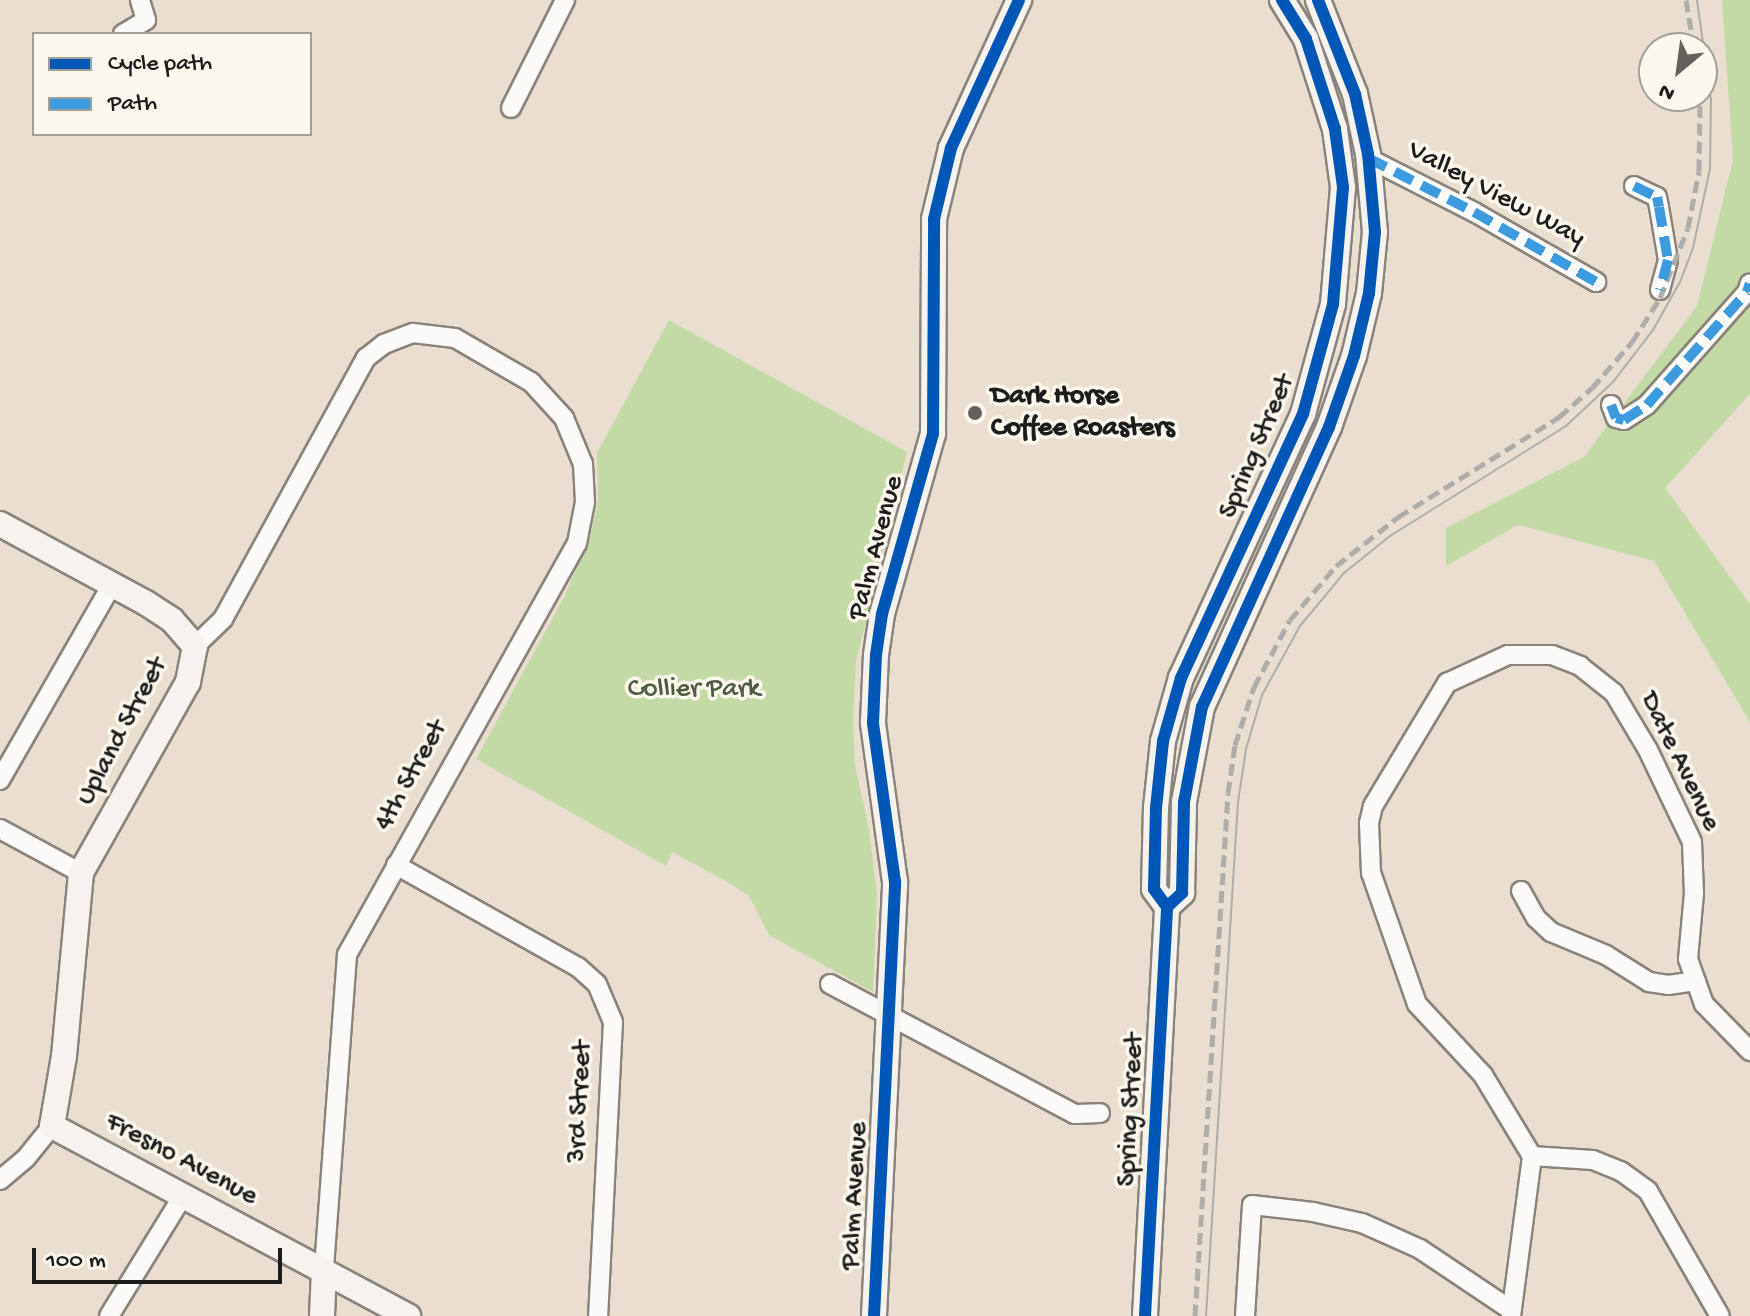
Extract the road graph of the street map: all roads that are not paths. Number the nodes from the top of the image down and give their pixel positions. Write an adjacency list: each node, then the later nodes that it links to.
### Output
1 (140, 0): 6 (street)
2 (565, 0): 7 (street)
3 (1019, 0): 26 (street, Palm Avenue)
4 (1282, 0): 23 (street, Spring Street)
5 (1318, 0): 8 (street, Spring Street)
6 (126, 32)
7 (511, 108)
8 (1368, 158): 10 (street, Valley View Way); 23 (street, Spring Street)
9 (1634, 186): 12 (street)
10 (1596, 282)
11 (1750, 283): 14 (street)
12 (1660, 290)
13 (455, 338): 17 (street, Upland Street); 20 (street, 4th Street)
14 (1611, 405)
15 (0, 524): 16 (street)
16 (113, 583): 17 (street); 18 (street)
17 (195, 646): 21 (street, Upland Street)
18 (0, 780)
19 (0, 829): 21 (street)
20 (396, 865): 33 (street, 4th Street); 38 (street, 3rd Street)
21 (81, 873): 29 (street, Upland Street)
22 (1521, 891): 24 (street)
23 (1167, 907): 40 (street, Spring Street)
24 (1696, 981): 27 (street, Date Avenue); 30 (street, Date Avenue)
25 (830, 984): 26 (street)
26 (889, 1016): 28 (street); 39 (street, Palm Avenue)
27 (1750, 1051)
28 (1100, 1113)
29 (52, 1126): 31 (street); 32 (street, Fresno Avenue)
30 (1532, 1156): 34 (street); 42 (street)
31 (0, 1180)
32 (184, 1194): 33 (street, Fresno Avenue); 35 (street)
33 (324, 1271): 36 (street, 4th Street); 37 (street, Fresno Avenue)
34 (1511, 1313): 41 (street)
35 (109, 1316)
36 (322, 1316)
37 (408, 1316)
38 (598, 1316)
39 (874, 1316)
40 (1145, 1316)
41 (1245, 1316)
42 (1720, 1316)

